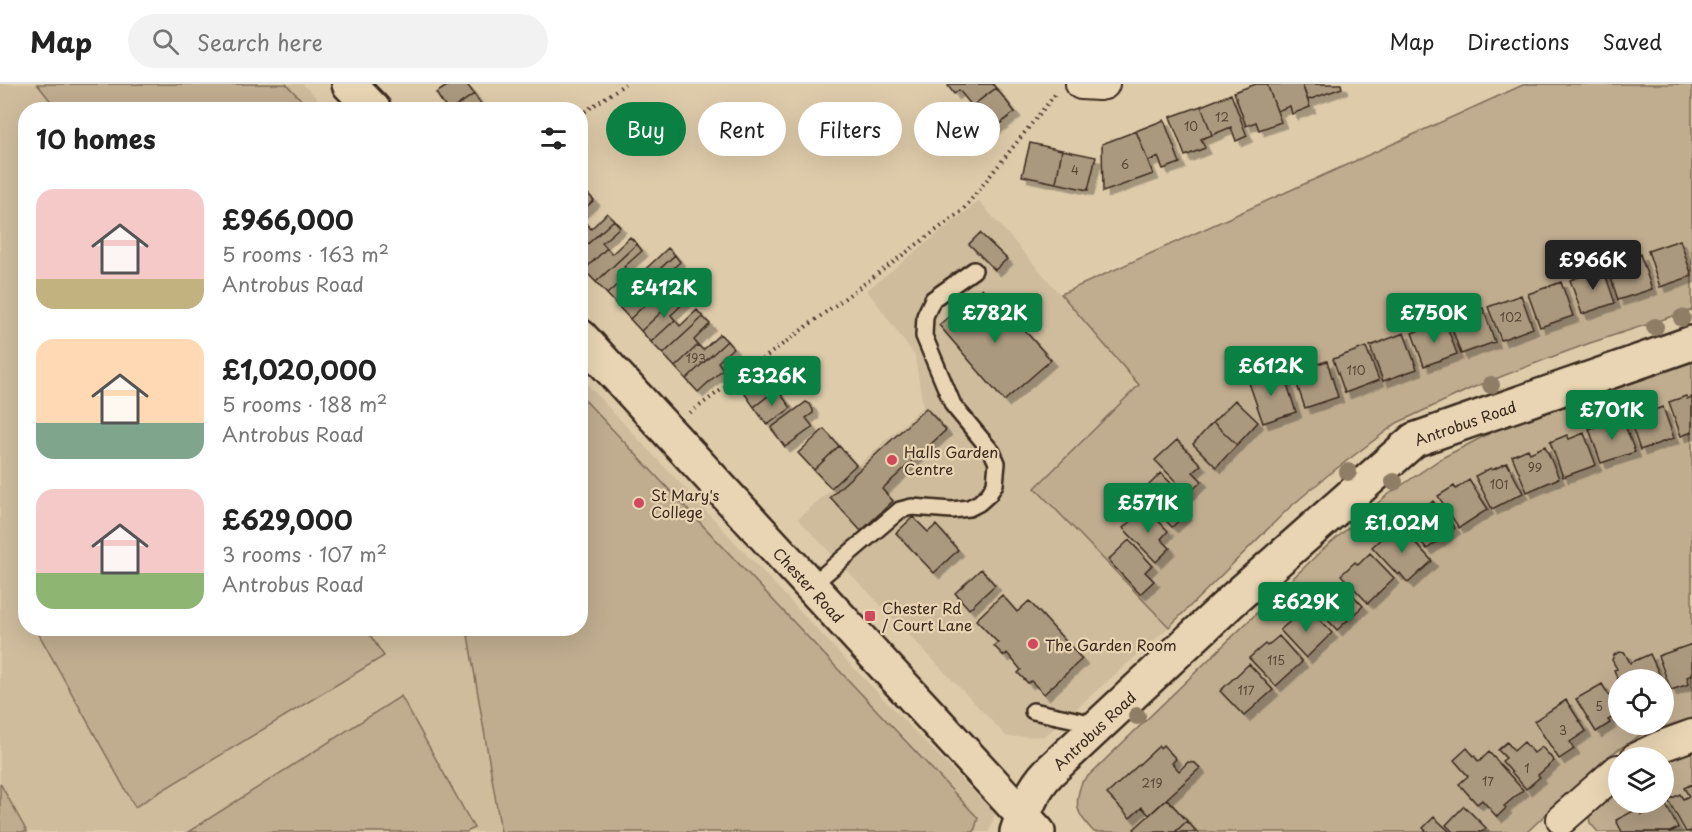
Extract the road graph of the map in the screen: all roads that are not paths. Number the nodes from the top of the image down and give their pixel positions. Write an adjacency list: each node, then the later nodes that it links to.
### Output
1 (349, 84): 2 (main road)
2 (366, 102)
3 (974, 270): 6 (lane)
4 (1692, 343): 8 (main road, Antrobus Road)
5 (588, 345): 6 (main road, Chester Road)
6 (812, 585): 12 (main road, Chester Road)
7 (1033, 711): 8 (lane)
8 (1100, 725): 12 (main road, Antrobus Road)
9 (1692, 735): 10 (street)
10 (1659, 747)
11 (1608, 780): 13 (street)
12 (1026, 826)
13 (1562, 828)

